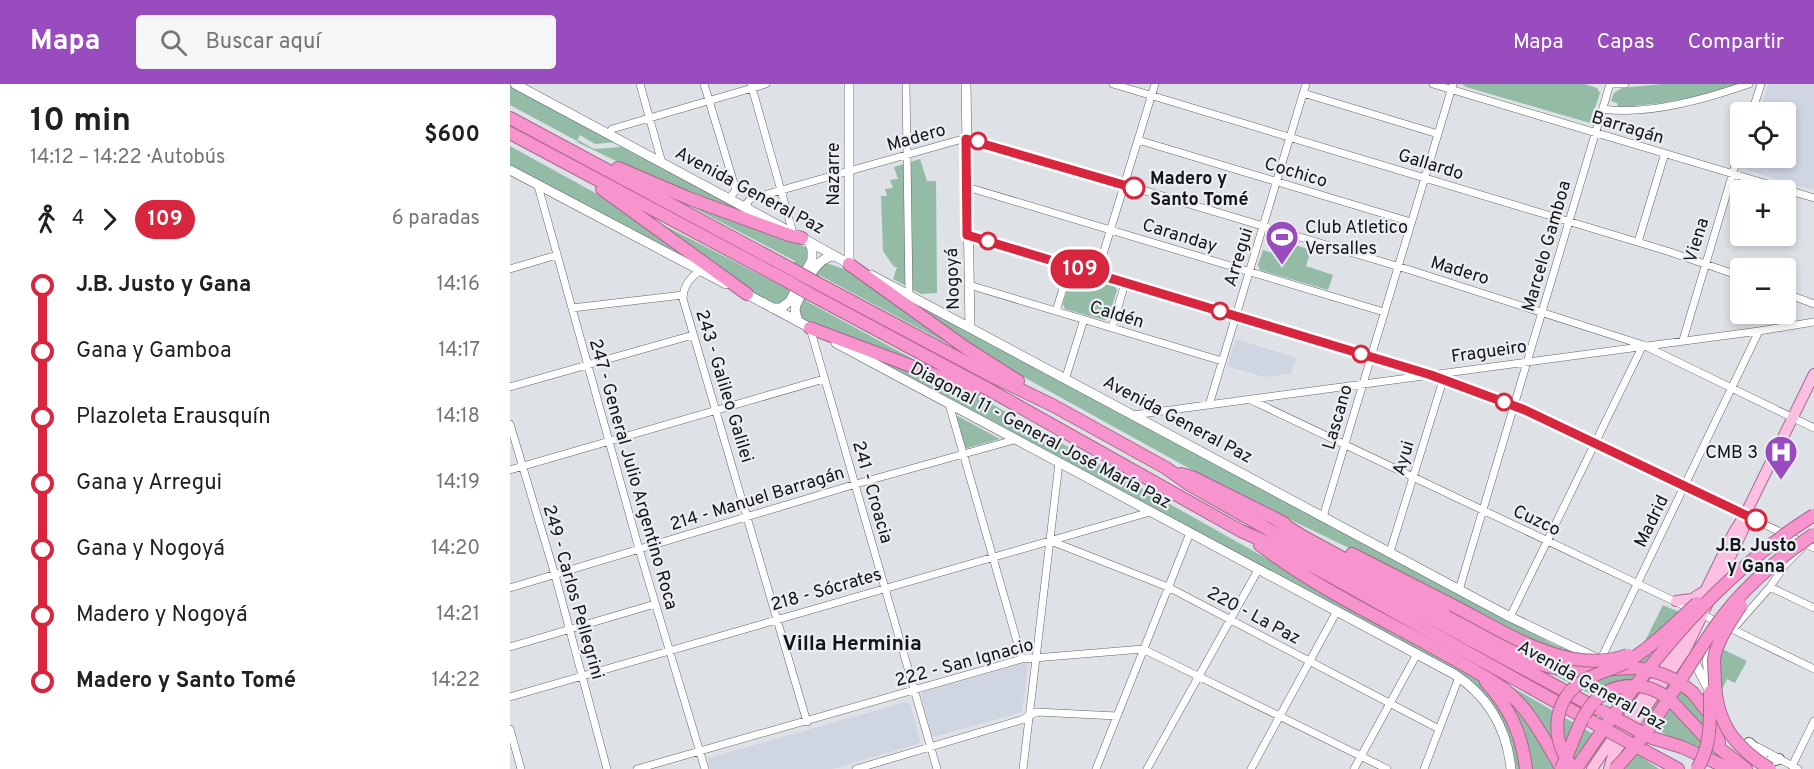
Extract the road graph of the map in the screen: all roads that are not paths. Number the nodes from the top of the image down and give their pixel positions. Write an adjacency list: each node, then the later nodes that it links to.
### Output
1 (515, 84): 27 (street, Avenida General Paz)
2 (640, 84): 24 (street)
3 (704, 84): 20 (street)
4 (766, 84): 16 (street)
5 (849, 84): 39 (street, Nazarre)
6 (906, 84): 34 (street)
7 (966, 84): 30 (street, Nogoyá)
8 (1113, 84): 19 (street, Gallardo)
9 (1155, 84): 19 (street)
10 (1306, 84): 18 (street, Arregui)
11 (1433, 84): 17 (street, Barragán)
12 (1611, 84): 13 (street); 22 (street, Marcelo Gamboa)
13 (1625, 84)
14 (1749, 84): 22 (street)
15 (1761, 84): 21 (street)
16 (751, 86): 20 (street); 46 (street)
17 (1452, 87): 25 (street, Barragán); 28 (street, Lascano)
18 (1303, 93): 28 (street); 29 (street, Arregui)
19 (1151, 96): 29 (street, Gallardo); 31 (street)
20 (709, 100): 24 (street); 47 (street)
21 (1755, 102)
22 (1603, 109): 25 (street, Marcelo Gamboa)
23 (510, 118): 32 (highway, Avenida General Paz)
24 (650, 118): 27 (street); 36 (street)
25 (1596, 132): 33 (street, Barragán); 53 (street, Marcelo Gamboa)
26 (510, 133): 35 (highway, Avenida General Paz)
27 (609, 134): 36 (street, Avenida General Paz)
28 (1438, 134): 41 (street, Lascano)
29 (1290, 138): 41 (street, Gallardo); 42 (street, Arregui)
30 (966, 139): 34 (street, Madero); 43 (street, Madero); 45 (street, Nogoyá)
31 (1138, 140): 42 (street, Cochico); 43 (street)
32 (560, 144): 57 (highway); 70 (highway, Avenida General Paz)
33 (1665, 153): 40 (street, Barragán); 58 (street)
34 (907, 154): 39 (street, Madero); 76 (street)
35 (551, 155): 70 (highway, Avenida General Paz); 74 (highway)
36 (662, 163): 49 (street, Avenida General Paz)
37 (1734, 168): 40 (street, Viena)
38 (510, 170): 44 (street, Diagonal 11 - General José María Paz)
39 (850, 171): 46 (street, Madero); 62 (street, Nazarre)
40 (1732, 173): 48 (street, Barragán); 61 (street, Viena)
41 (1425, 177): 52 (street, Lascano); 53 (street, Gallardo)
42 (1276, 182): 52 (street, Cochico); 54 (street, Arregui)
43 (1124, 184): 54 (street, Madero); 55 (street)
44 (538, 186): 59 (street, 247 - General Julio Argentino Roca); 66 (street, Diagonal 11 - General José María Paz)
45 (967, 187): 55 (street, Caranday); 56 (street, Nogoyá)
46 (782, 189): 50 (street, Madero); 57 (street)
47 (736, 190): 49 (street); 50 (street)
48 (1814, 198)
49 (729, 199): 51 (street, Avenida General Paz)
50 (750, 199): 51 (street)
51 (749, 210): 57 (street, Avenida General Paz)
52 (1411, 222): 64 (street, Lascano)
53 (1568, 222): 58 (street, Gallardo); 83 (street, Marcelo Gamboa)
54 (1263, 226): 64 (street, Madero); 67 (street, Arregui)
55 (1110, 230): 67 (street, Caranday); 69 (street)
56 (967, 235): 63 (street); 72 (street, Nogoyá)
57 (801, 238): 60 (street, Avenida General Paz); 80 (street)
58 (1638, 242): 61 (street, Gallardo)
59 (557, 255): 65 (street); 79 (street, 247 - General Julio Argentino Roca)
60 (834, 256): 62 (street, Avenida General Paz); 86 (street)
61 (1705, 263): 68 (street, Gallardo); 93 (street, Viena)
62 (849, 264): 76 (street, Avenida General Paz); 110 (highway)
63 (1070, 266): 69 (street); 81 (street)
64 (1397, 267): 82 (street, Lascano); 83 (street, Madero)
65 (510, 269)
66 (700, 271): 74 (street, Diagonal 11 - General José María Paz); 75 (street, 243 - Galileo Galilei)
67 (1250, 271): 82 (street, Caranday); 84 (street, Arregui)
68 (1730, 272)
69 (1097, 274): 71 (street)
70 (792, 277): 73 (highway, Avenida General Paz, bridge)
71 (1125, 283): 84 (street); 90 (street)
72 (969, 285): 81 (street, Caldén); 89 (street, Nogoyá)
73 (813, 288): 110 (highway, Avenida General Paz); 115 (highway, Avenida General Paz)
74 (747, 294): 80 (street, Diagonal 11 - General José María Paz)
75 (683, 295): 79 (street); 92 (street, 243 - Galileo Galilei)
76 (909, 295): 89 (street, Avenida General Paz)
77 (1796, 297): 78 (street)
78 (1814, 304)
79 (572, 308): 98 (street, 247 - General Julio Argentino Roca)
80 (772, 308): 86 (street, Diagonal 11 - General José María Paz)
81 (1056, 311): 85 (street, Caldén)
82 (1384, 312): 95 (street, Lascano)
83 (1542, 312): 94 (street, Madero); 97 (street, Marcelo Gamboa)
84 (1236, 316): 95 (street); 96 (street, Arregui)
85 (1084, 320): 90 (street, Caldén); 103 (street)
86 (798, 322): 88 (street, Diagonal 11 - General José María Paz)
87 (1814, 322): 91 (street, Fragueiro)
88 (810, 328): 102 (street, 241 - Croacia); 108 (street, Diagonal 11 - General José María Paz); 115 (highway)
89 (970, 328): 103 (street, Avenida General Paz)
90 (1112, 328): 96 (street, Caldén)
91 (1759, 331): 93 (street, Fragueiro); 106 (street, Madrid)
92 (693, 335): 98 (street); 112 (street, 243 - Galileo Galilei)
93 (1683, 340): 94 (street, Fragueiro)
94 (1643, 345): 97 (street, Fragueiro); 106 (street, Madero); 120 (street)
95 (1371, 357): 100 (street); 104 (street, Lascano)
96 (1222, 361): 109 (street, Arregui)
97 (1527, 361): 101 (street, Fragueiro); 111 (street, Marcelo Gamboa)
98 (588, 366): 105 (street); 118 (street, 247 - General Julio Argentino Roca)
99 (1814, 374): 114 (main road)
100 (1431, 375): 101 (street, Fragueiro); 104 (street, Fragueiro)
101 (1445, 376): 111 (street); 127 (street, Ayui)
102 (824, 379): 112 (street); 128 (street, 241 - Croacia)
103 (1065, 380): 113 (street, Avenida General Paz)
104 (1363, 384): 107 (street, Fragueiro); 121 (street, Lascano)
105 (510, 387)
106 (1732, 388): 114 (street, Madero); 129 (street, Madrid)
107 (1247, 399): 109 (street, Fragueiro); 121 (street, Cuzco)
108 (949, 404): 119 (street, Diagonal 11 - General José María Paz); 122 (street)
109 (1209, 405): 113 (street, Fragueiro)
110 (1054, 406): 125 (highway, Avenida General Paz)
111 (1514, 406): 120 (street); 130 (street, Marcelo Gamboa)
112 (716, 409): 118 (street); 134 (street, 243 - Galileo Galilei)
113 (1133, 416): 135 (street, Avenida General Paz)
114 (1792, 417): 117 (street, Madero); 132 (main road)
115 (1041, 418): 137 (highway, Avenida General Paz)
116 (510, 424): 124 (street, 249 - Carlos Pellegrini)
117 (1814, 428)
118 (608, 440): 124 (street); 145 (street, 247 - General Julio Argentino Roca)
119 (1014, 440): 122 (street, 214 - Manuel Barragán); 123 (street, Diagonal 11 - General José María Paz)
120 (1595, 443): 129 (street); 141 (street)
121 (1345, 445): 127 (street, Cuzco); 135 (street, Lascano)
122 (962, 454): 128 (street, 214 - Manuel Barragán); 147 (street)
123 (1059, 464): 131 (street, Diagonal 11 - General José María Paz); 140 (street)
124 (523, 466): 126 (street); 149 (street, 249 - Carlos Pellegrini)
125 (1166, 468): 136 (highway); 191 (highway, Avenida General Paz)
126 (510, 470)
127 (1413, 477): 130 (street, Cuzco); 146 (street, Ayui)
128 (856, 484): 134 (street, 214 - Manuel Barragán); 155 (street, 241 - Croacia)
129 (1684, 486): 132 (street); 151 (street, Madrid)
130 (1483, 510): 141 (street, Cuzco); 156 (street, Marcelo Gamboa)
131 (1150, 512): 138 (street, Diagonal 11 - General José María Paz); 140 (street, 218 - Sócrates)
132 (1745, 515): 142 (street); 157 (main road); 162 (main road)
133 (1814, 515): 143 (highway, bridge)
134 (748, 517): 145 (street, 214 - Manuel Barragán); 164 (street, 243 - Galileo Galilei)
135 (1323, 517): 146 (street, Avenida General Paz)
136 (1277, 520): 176 (highway, bridge); 199 (highway, bridge)
137 (1241, 531): 182 (highway); 198 (highway, Avenida General Paz, bridge)
138 (1190, 533): 148 (street, Diagonal 11 - General José María Paz); 152 (street)
139 (1814, 534): 150 (highway, bridge)
140 (1049, 540): 147 (street, 218 - Sócrates); 152 (street, 220 - La Paz); 175 (street)
141 (1547, 541): 151 (street, Cuzco); 163 (street)
142 (1806, 544): 144 (street); 153 (street)
143 (1769, 545): 169 (highway, bridge); 191 (highway, bridge)
144 (1814, 548)
145 (639, 549): 149 (street, 214 - Manuel Barragán); 159 (street, 247 - General Julio Argentino Roca)
146 (1390, 552): 156 (street, Avenida General Paz)
147 (992, 557): 155 (street, 218 - Sócrates); 177 (street)
148 (1258, 570): 161 (street, Diagonal 11 - General José María Paz); 165 (street)
149 (555, 575): 154 (street, 214 - Manuel Barragán); 167 (street, 249 - Carlos Pellegrini)
150 (1756, 581): 179 (highway, bridge); 198 (highway, bridge)
151 (1637, 584): 158 (street, Cuzco); 178 (street, Madrid)
152 (1168, 587): 165 (street, 220 - La Paz); 171 (street)
153 (1770, 587): 160 (street); 168 (street)
154 (510, 588)
155 (885, 588): 164 (street, 218 - Sócrates); 186 (street, 241 - Croacia)
156 (1459, 590): 163 (street, Avenida General Paz)
157 (1703, 592): 158 (main road); 162 (main road)
158 (1676, 602): 162 (street, Cuzco)
159 (655, 604): 167 (street); 172 (street, 247 - General Julio Argentino Roca)
160 (1814, 608)
161 (1337, 611): 174 (street, Diagonal 11 - General José María Paz); 180 (street)
162 (1699, 613): 166 (street, Cuzco); 173 (main road)
163 (1510, 617): 178 (street, Avenida General Paz)
164 (777, 618): 172 (street, 218 - Sócrates); 195 (street, 243 - Galileo Galilei)
165 (1230, 620): 180 (street, 220 - La Paz); 184 (street)
166 (1722, 624): 168 (street, Cuzco); 187 (street)
167 (570, 629): 170 (street); 183 (street, 249 - Carlos Pellegrini)
168 (1733, 629): 181 (street, Cuzco)
169 (1651, 644): 176 (highway, bridge); 222 (highway, bridge)
170 (510, 647)
171 (1143, 649): 175 (street, 222 - San Ignacio); 184 (street, 222 - San Ignacio); 192 (street)
172 (668, 650): 183 (street, 218 - Sócrates); 202 (street, 247 - General Julio Argentino Roca)
173 (1681, 650): 176 (street, Avenida General Paz); 187 (street); 223 (main road); 224 (main road)
174 (1417, 654): 185 (street, Diagonal 11 - General José María Paz); 189 (street)
175 (1037, 656): 177 (street, 222 - San Ignacio); 190 (street)
176 (1623, 657): 178 (street, Avenida General Paz)
177 (1022, 659): 186 (street, 222 - San Ignacio)
178 (1601, 659)
179 (1714, 659): 228 (highway, bridge); 232 (highway, bridge)
180 (1310, 661): 189 (street, 220 - La Paz); 193 (street)
181 (1814, 669)
182 (1475, 670): 205 (highway); 221 (highway)
183 (582, 676): 188 (street, 218 - Sócrates); 208 (street, 249 - Carlos Pellegrini)
184 (1199, 676): 193 (street, 222 - San Ignacio); 215 (street)
185 (1459, 677): 197 (street); 220 (street, Diagonal 11 - General José María Paz)
186 (916, 690): 195 (street, 222 - San Ignacio); 201 (street, 241 - Croacia)
187 (1710, 690): 200 (street)
188 (510, 697)
189 (1390, 703): 197 (street, 220 - La Paz); 203 (street)
190 (1030, 715): 192 (street); 201 (street); 213 (street)
191 (1607, 715): 198 (highway, Avenida General Paz, bridge); 222 (highway, bridge)
192 (1117, 716): 214 (street)
193 (1280, 716): 203 (street, 222 - San Ignacio); 216 (street)
194 (1814, 721): 206 (street)
195 (807, 722): 202 (street, 222 - San Ignacio)
196 (510, 729): 207 (street)
197 (1439, 729): 219 (street)
198 (1643, 742): 225 (highway, bridge); 226 (highway); 227 (highway, Avenida General Paz); 229 (highway, Avenida General Paz); 230 (highway)
199 (1719, 742)
200 (1749, 743): 204 (street); 232 (main road)
201 (931, 746): 211 (street); 212 (street, 241 - Croacia)
202 (701, 751): 209 (street, 222 - San Ignacio); 210 (street, 247 - General Julio Argentino Roca)
203 (1361, 756): 217 (street); 218 (street, 222 - San Ignacio)
204 (1779, 759): 206 (street); 232 (main road)
205 (1560, 766): 231 (highway, bridge)
206 (1795, 768)
207 (521, 769)
208 (607, 769)
209 (638, 769)
210 (705, 769)
211 (856, 769)
212 (937, 769)
213 (1023, 769)
214 (1096, 769)
215 (1147, 769)
216 (1251, 769)
217 (1354, 769)
218 (1388, 769)
219 (1424, 769)
220 (1511, 769)
221 (1527, 769)
222 (1575, 769)
223 (1592, 769)
224 (1608, 769)
225 (1615, 769)
226 (1662, 769)
227 (1678, 769)
228 (1697, 769)
229 (1709, 769)
230 (1730, 769)
231 (1746, 769)
232 (1768, 769)

